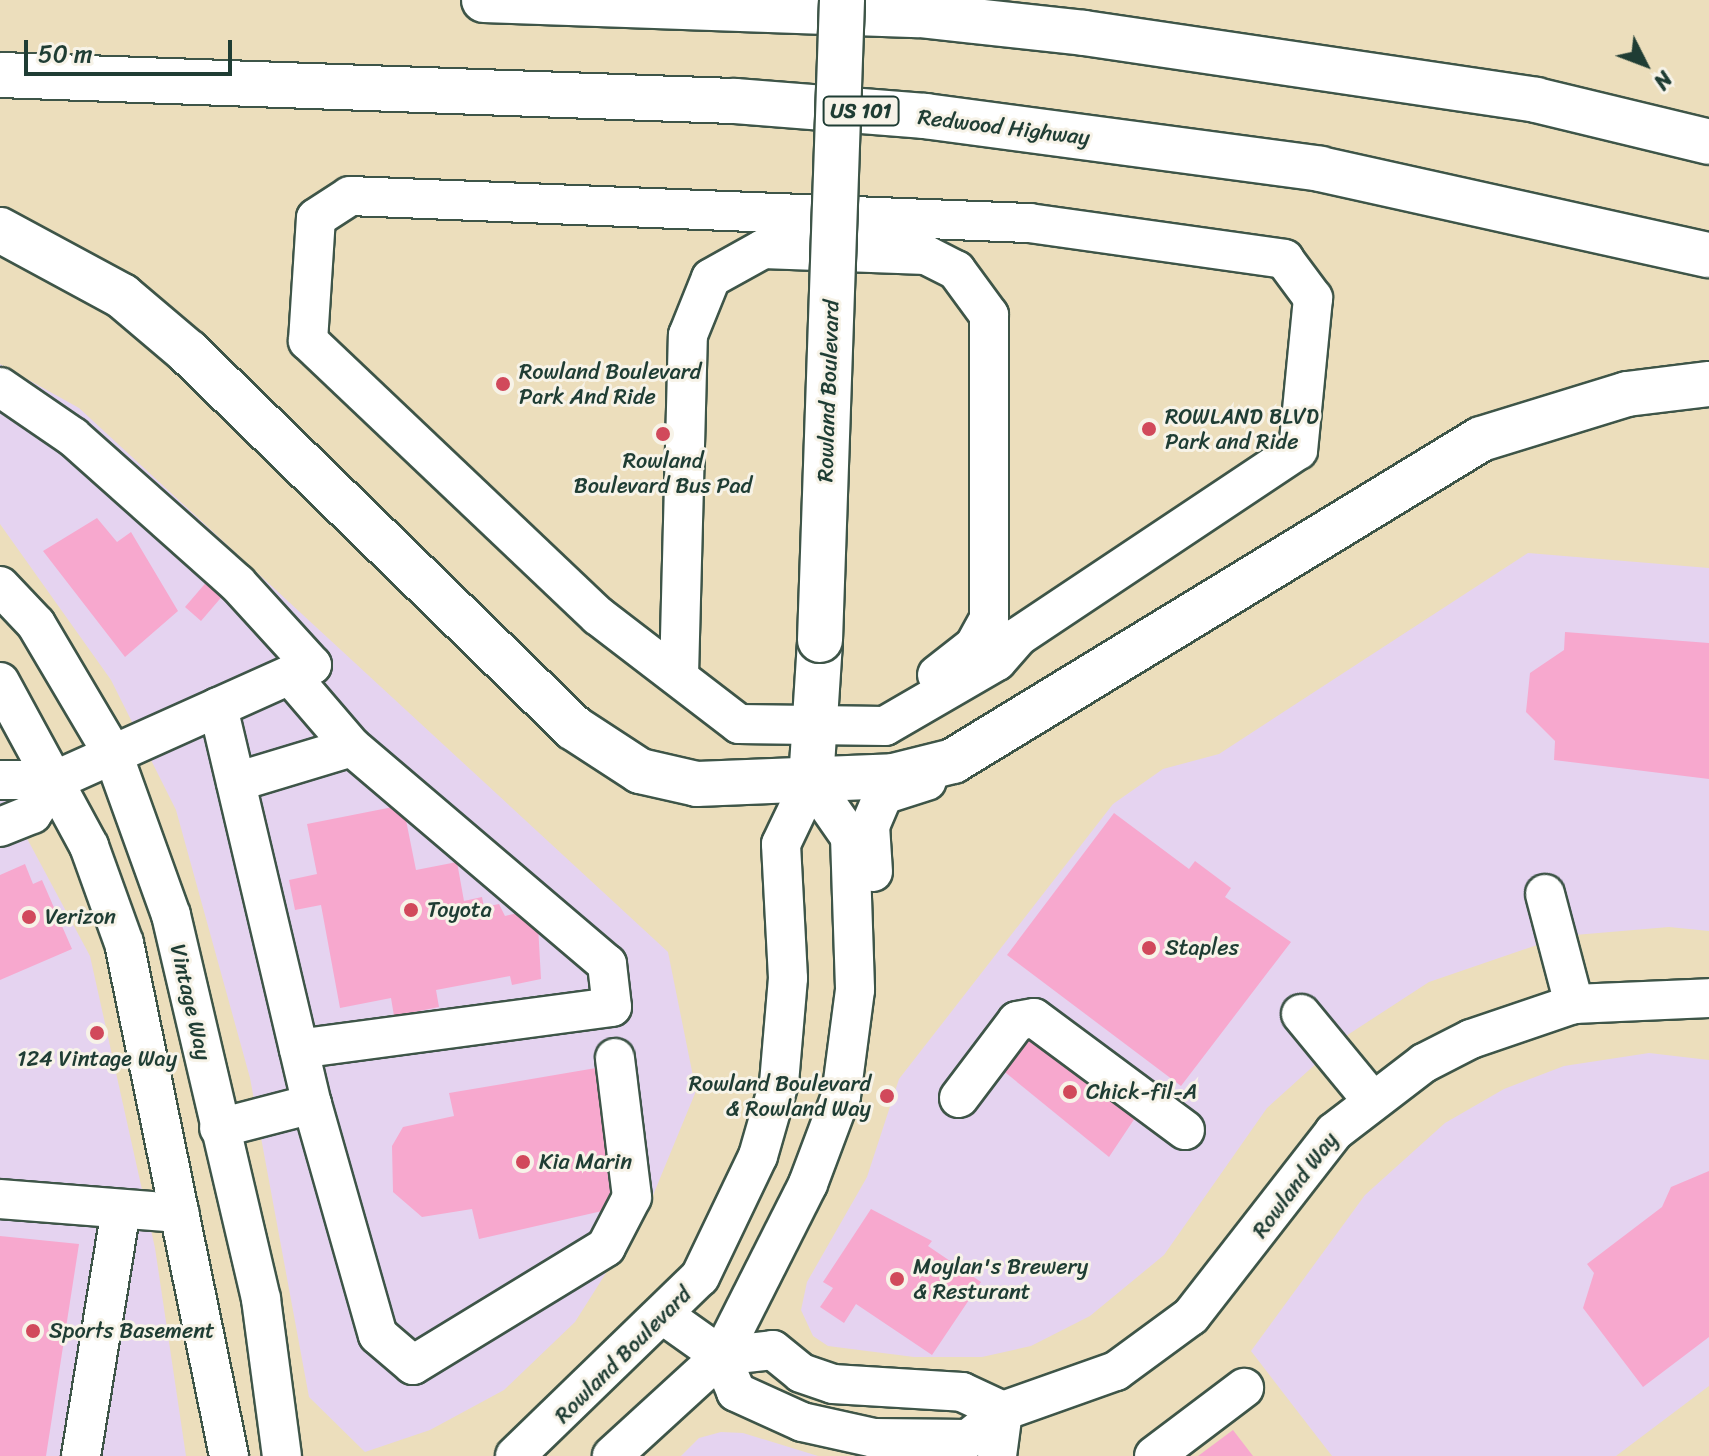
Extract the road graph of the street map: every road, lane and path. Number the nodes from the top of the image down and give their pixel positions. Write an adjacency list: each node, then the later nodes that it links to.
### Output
1 (484, 0): 4 (main road)
2 (842, 0): 15 (main road, Rowland Boulevard, bridge)
3 (0, 75): 6 (main road, Redwood Highway / US 101)
4 (1709, 142)
5 (0, 230): 21 (main road)
6 (1709, 255)
7 (1709, 384): 18 (main road)
8 (7, 405): 10 (street)
9 (0, 586): 17 (street, Vintage Way)
10 (290, 675): 14 (street); 16 (street)
11 (679, 675): 13 (street); 13 (street); 15 (street)
12 (0, 682): 20 (street)
13 (920, 700): 15 (street)
14 (218, 707): 17 (street); 22 (street)
15 (811, 729): 21 (main road, Rowland Boulevard)
16 (352, 747): 22 (street); 29 (street)
17 (113, 754): 20 (street); 34 (street, Vintage Way)
18 (938, 765): 21 (main road); 27 (street)
19 (0, 780): 20 (street)
20 (56, 780): 23 (street); 38 (street)
21 (811, 781): 27 (street); 39 (street, Rowland Boulevard)
22 (236, 782): 29 (street)
23 (0, 827)
24 (1545, 894): 26 (street)
25 (1709, 998): 26 (street, Rowland Way)
26 (1574, 1004): 32 (street, Rowland Way)
27 (852, 1010): 40 (street)
28 (1301, 1014): 32 (street)
29 (299, 1049): 33 (street)
30 (615, 1058): 33 (street)
31 (959, 1098): 35 (street)
32 (1371, 1099): 43 (street, Rowland Way)
33 (312, 1104): 34 (street)
34 (219, 1128): 42 (street, Vintage Way)
35 (1185, 1130)
36 (0, 1199): 37 (street)
37 (121, 1209): 38 (street); 44 (street)
38 (179, 1213): 45 (street)
39 (666, 1317): 40 (street); 48 (street, Rowland Boulevard)
40 (721, 1356): 43 (street); 43 (street, Rowland Way); 49 (street)
41 (1244, 1388): 51 (street)
42 (276, 1410): 46 (street, Vintage Way); 47 (street)
43 (1003, 1411): 50 (street)
44 (81, 1456)
45 (229, 1456)
46 (282, 1456)
47 (308, 1456)
48 (515, 1456)
49 (612, 1456)
50 (997, 1456)
51 (1154, 1456)

